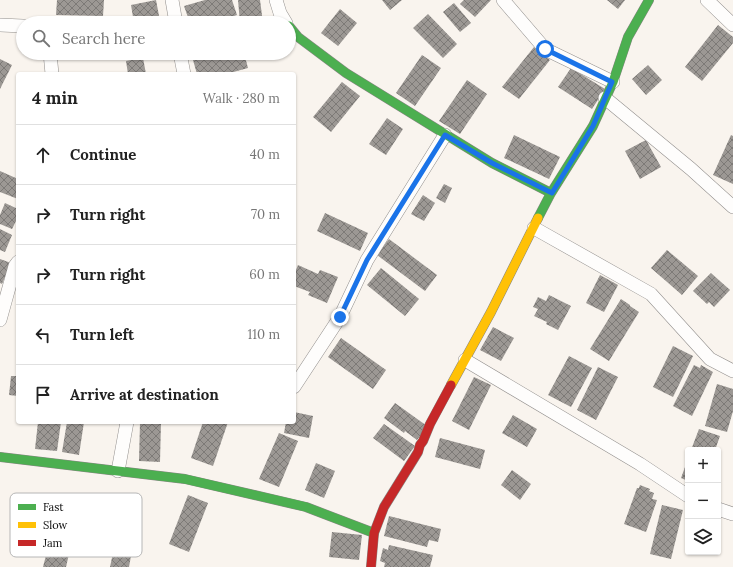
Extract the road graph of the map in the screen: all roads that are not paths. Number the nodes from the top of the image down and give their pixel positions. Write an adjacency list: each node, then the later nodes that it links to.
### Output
1 (172, 0): 6 (street)
2 (276, 0): 7 (street)
3 (503, 0): 16 (street)
4 (649, 0): 16 (street)
5 (707, 0): 9 (street)
6 (175, 16)
7 (282, 16)
8 (0, 25): 10 (street)
9 (733, 25)
10 (16, 26)
11 (296, 34): 18 (street)
12 (51, 60): 14 (street)
13 (181, 60): 15 (street)
14 (52, 72)
15 (184, 72)
16 (612, 82): 17 (street)
17 (605, 98): 19 (street); 20 (street)
18 (445, 135): 19 (street); 26 (street)
19 (552, 193): 21 (street)
20 (733, 207)
21 (534, 228): 24 (street); 25 (street)
22 (16, 265): 23 (street)
23 (0, 320)
24 (465, 360): 30 (street); 33 (street)
25 (733, 371)
26 (296, 384)
27 (127, 424): 29 (street)
28 (0, 457): 29 (street)
29 (118, 471): 33 (street)
30 (685, 494)
31 (721, 510): 32 (street)
32 (733, 514)
33 (374, 533): 34 (street)
34 (371, 567)

